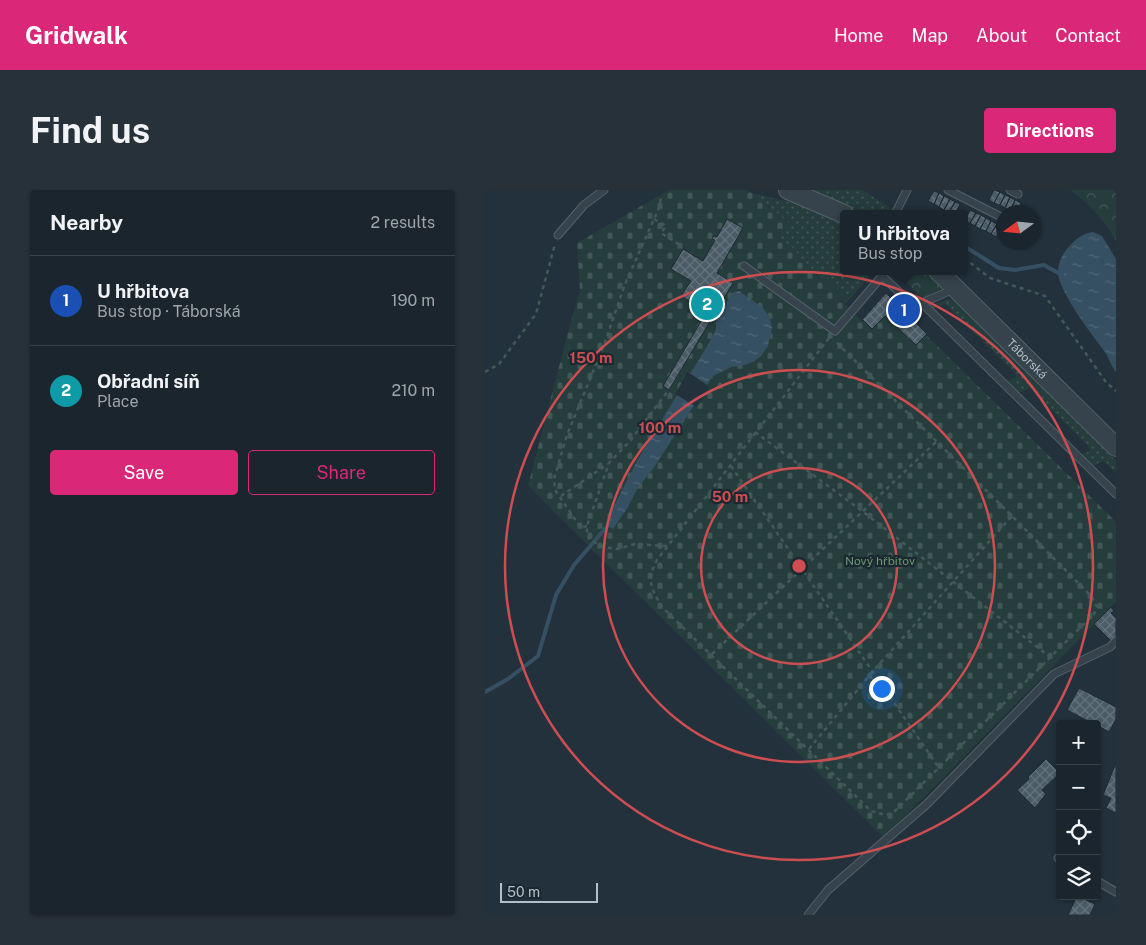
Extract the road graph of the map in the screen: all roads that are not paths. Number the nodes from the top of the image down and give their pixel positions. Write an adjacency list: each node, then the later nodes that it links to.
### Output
1 (604, 190): 10 (lane)
2 (788, 190): 8 (street)
3 (907, 190): 7 (lane)
4 (948, 190): 9 (lane)
5 (1010, 190): 6 (lane)
6 (1018, 194)
7 (897, 210)
8 (840, 212)
9 (996, 214)
10 (558, 235)
11 (744, 266): 12 (lane)
12 (882, 275)
13 (884, 275): 16 (lane)
14 (943, 275): 15 (street, Táborská)
15 (956, 288): 16 (lane); 17 (street, Táborská)
16 (922, 303): 18 (lane)
17 (1116, 447)
18 (1116, 494)
19 (1116, 641): 22 (lane)
20 (1101, 883): 21 (lane)
21 (1116, 892)
22 (808, 915)

